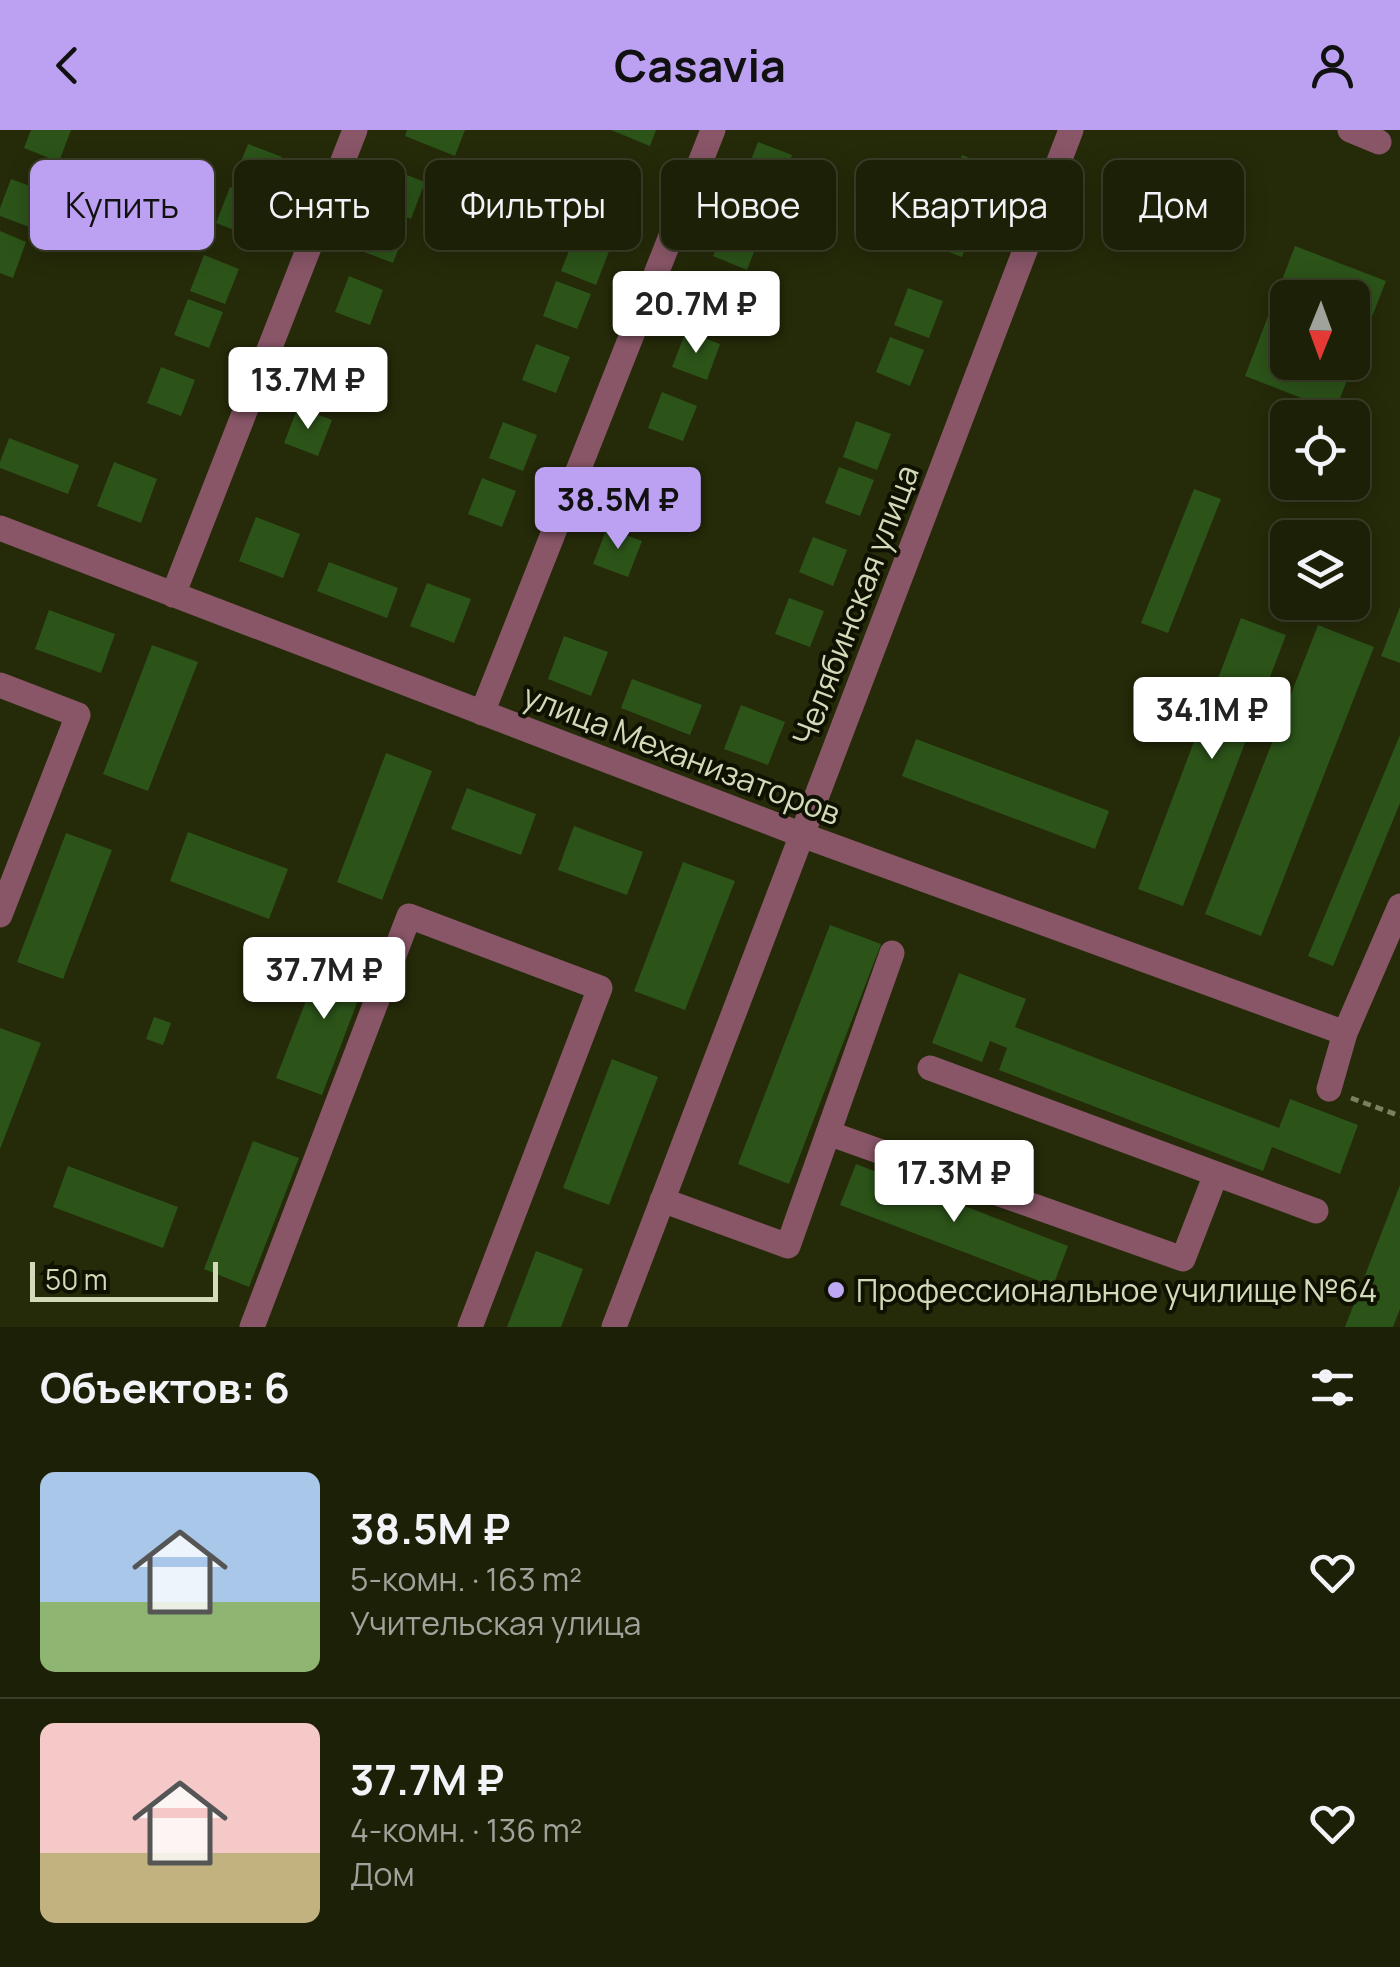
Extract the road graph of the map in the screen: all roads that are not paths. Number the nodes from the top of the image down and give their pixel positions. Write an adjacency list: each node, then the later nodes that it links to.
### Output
1 (354, 130): 7 (street)
2 (712, 130): 9 (street)
3 (1071, 130): 10 (street, Челябинская улица)
4 (1350, 130): 5 (street)
5 (1379, 142)
6 (0, 528): 7 (street, улица Механизаторов)
7 (172, 595): 9 (street, улица Механизаторов)
8 (0, 685): 12 (street)
9 (482, 713): 10 (street, улица Механизаторов)
10 (802, 835): 14 (street, улица Механизаторов); 19 (street, Челябинская улица)
11 (1400, 906): 14 (street)
12 (0, 915)
13 (892, 953): 17 (street)
14 (1345, 1033): 16 (street)
15 (930, 1068): 18 (street)
16 (1329, 1090)
17 (828, 1132): 18 (street); 19 (street)
18 (1216, 1174): 20 (street)
19 (662, 1200): 23 (street, Челябинская улица)
20 (1316, 1212)
21 (252, 1327): 22 (street)
22 (470, 1327)
23 (614, 1327)

